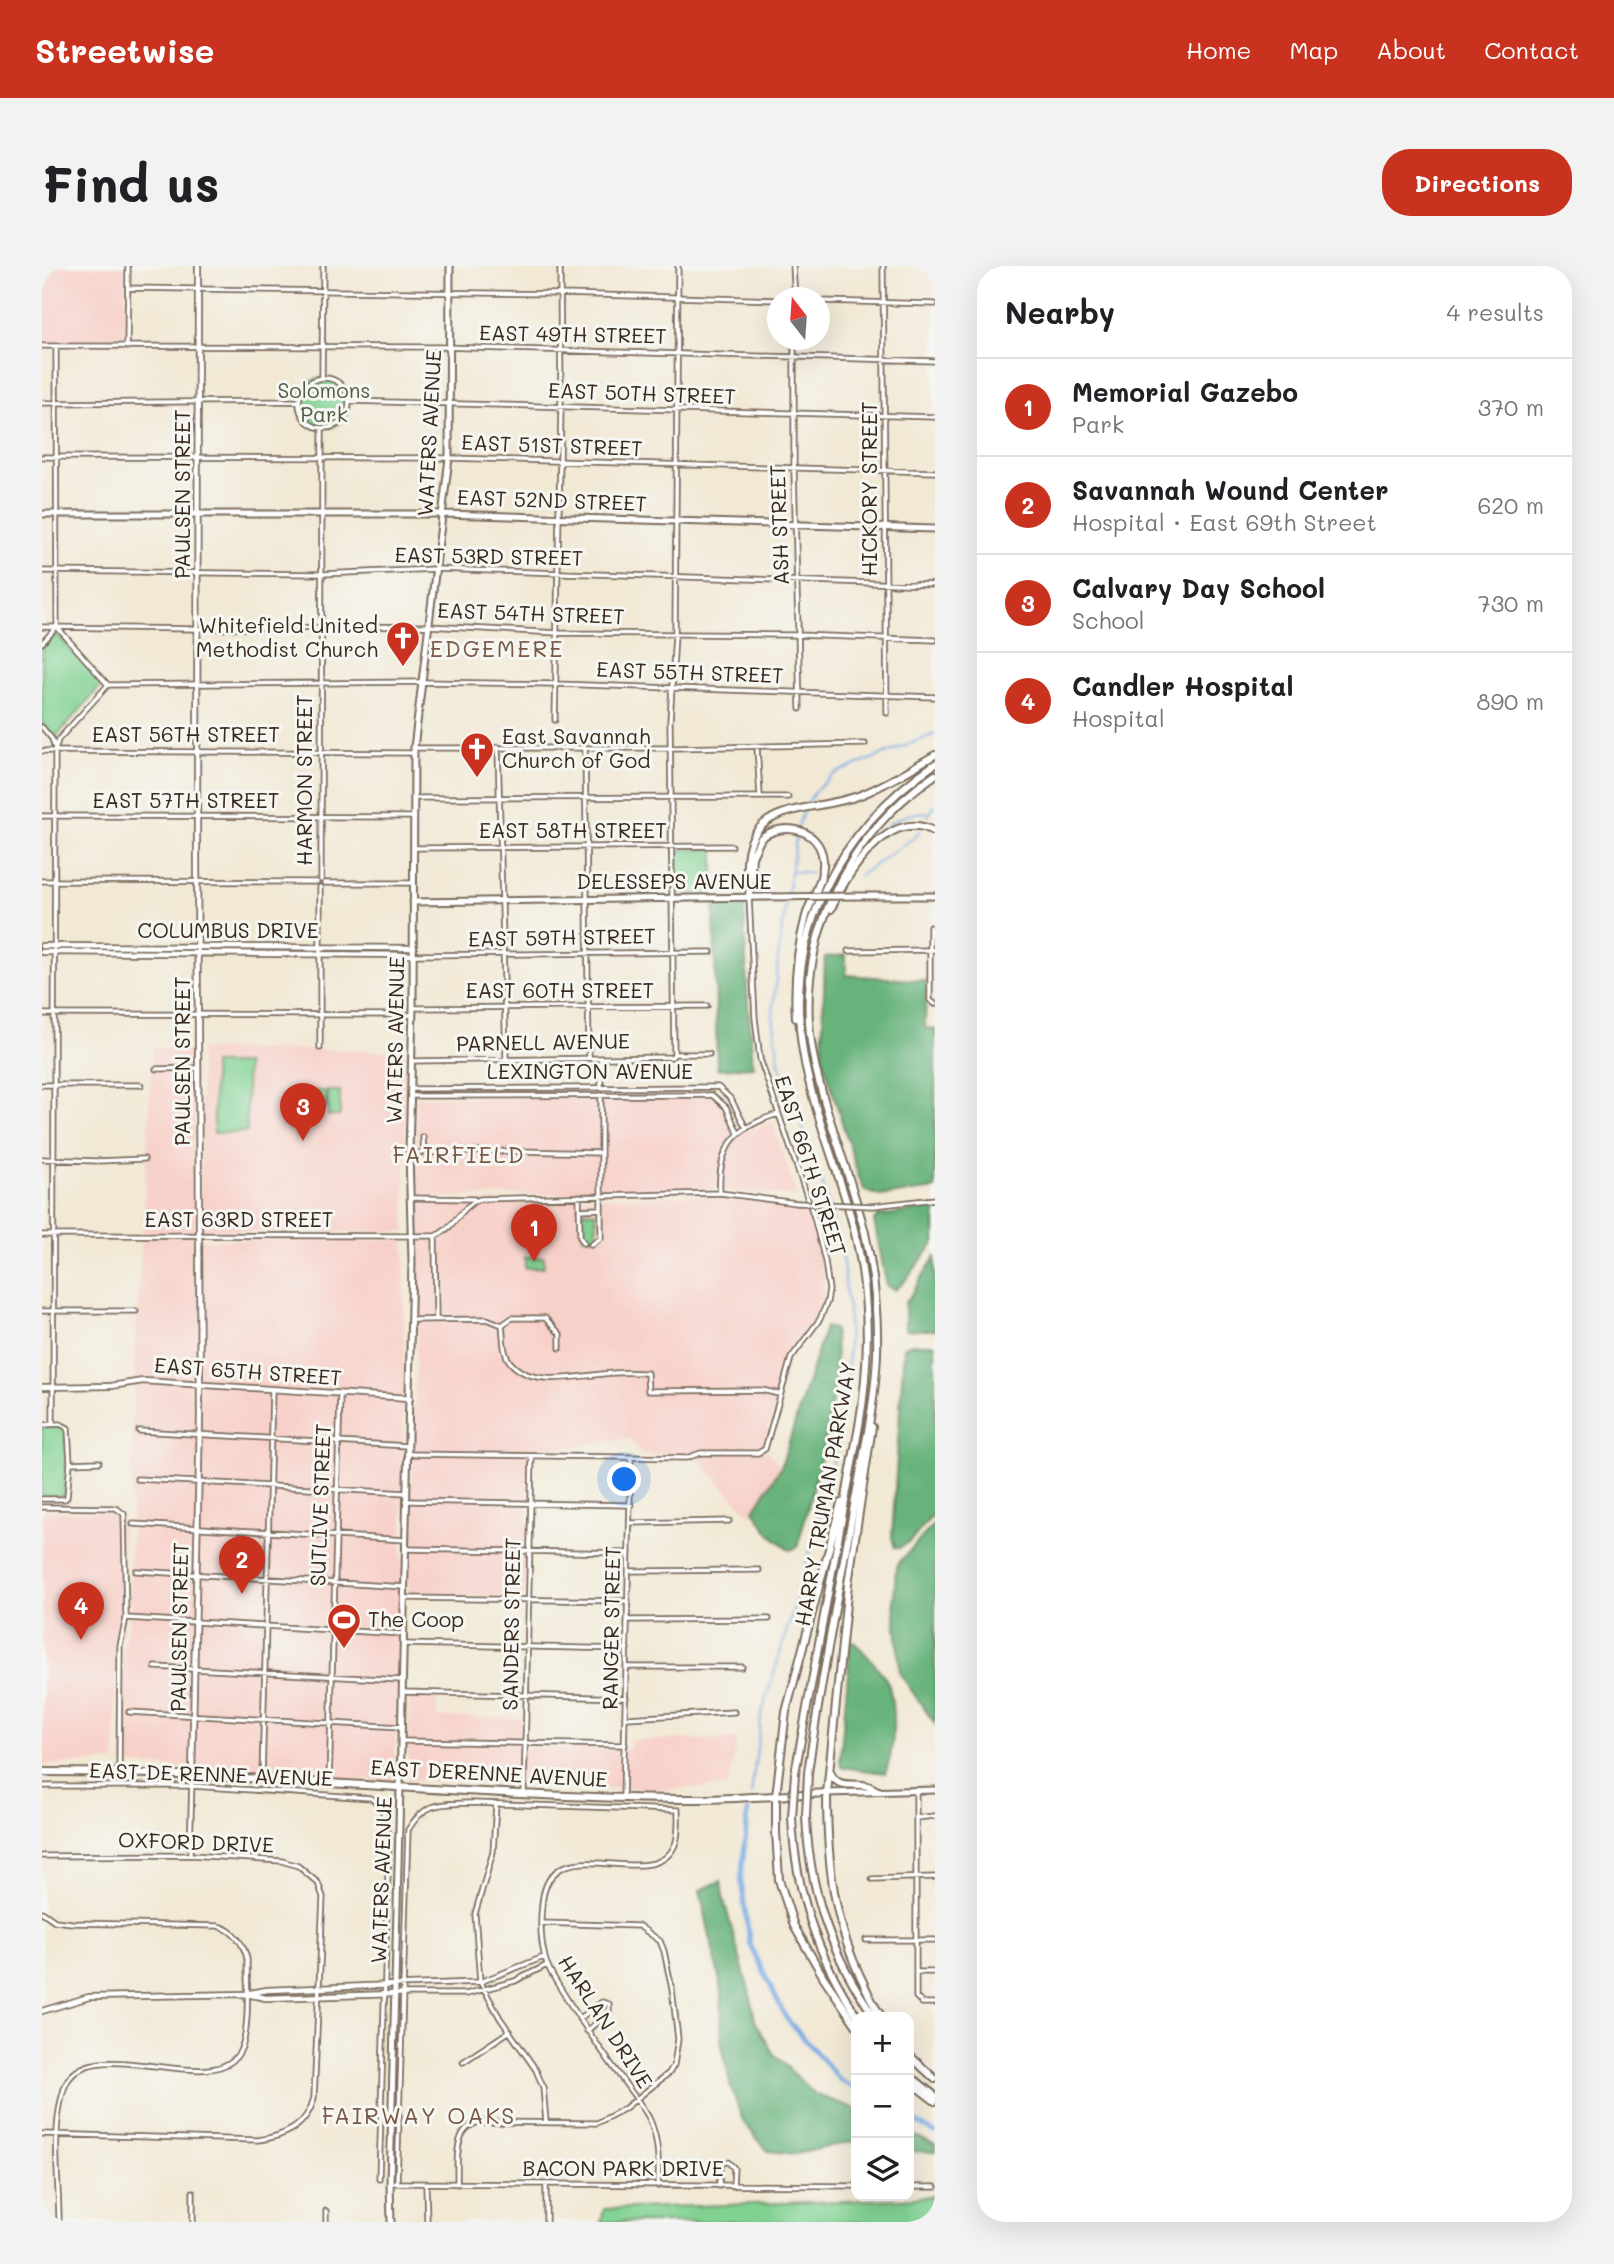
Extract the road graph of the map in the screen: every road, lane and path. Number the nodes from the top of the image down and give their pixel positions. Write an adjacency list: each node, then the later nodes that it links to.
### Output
1 (128, 266): 10 (street)
2 (198, 266): 11 (street, PAULSEN STREET)
3 (323, 266): 12 (street)
4 (450, 266): 13 (main road, WATERS AVENUE)
5 (560, 266): 14 (street)
6 (678, 266): 15 (street)
7 (793, 266): 9 (street)
8 (883, 266): 18 (street, HICKORY STREET)
9 (794, 287)
10 (128, 288): 11 (street); 24 (street)
11 (198, 289): 12 (street); 22 (street, PAULSEN STREET)
12 (323, 292): 13 (street); 23 (street)
13 (450, 294): 14 (street); 25 (main road, WATERS AVENUE)
14 (561, 294): 15 (street); 26 (street)
15 (678, 299): 16 (street); 28 (street)
16 (767, 300)
17 (830, 301): 18 (street)
18 (884, 303): 19 (street); 30 (street, HICKORY STREET)
19 (935, 304)
20 (42, 346): 21 (street, EAST 49TH STREET)
21 (55, 346): 24 (street, EAST 49TH STREET); 36 (street)
22 (198, 346): 23 (street, EAST 49TH STREET); 24 (street, EAST 49TH STREET); 37 (street, PAULSEN STREET)
23 (323, 346): 25 (street, EAST 49TH STREET); 32 (street)
24 (127, 347)
25 (450, 348): 26 (street, EAST 49TH STREET); 38 (main road, WATERS AVENUE)
26 (561, 350): 28 (street, EAST 49TH STREET); 39 (street)
27 (794, 350): 29 (street, ASH STREET)
28 (678, 354): 29 (street, EAST 49TH STREET); 40 (street)
29 (794, 357): 30 (street, EAST 49TH STREET); 41 (street, ASH STREET)
30 (885, 359): 31 (street, EAST 49TH STREET); 42 (street, HICKORY STREET)
31 (935, 361)
32 (322, 378): 33 (street); 34 (street)
33 (299, 401): 37 (street); 44 (street)
34 (349, 401): 38 (street, EAST 50TH STREET); 44 (street)
35 (42, 403): 36 (street)
36 (56, 403): 37 (street); 46 (street)
37 (198, 403): 47 (street, PAULSEN STREET)
38 (451, 404): 39 (street, EAST 50TH STREET); 49 (main road, WATERS AVENUE)
39 (561, 407): 40 (street, EAST 50TH STREET); 50 (street)
40 (677, 410): 41 (street, EAST 50TH STREET); 51 (street)
41 (794, 414): 42 (street, EAST 50TH STREET); 52 (street, ASH STREET)
42 (886, 416): 43 (street, EAST 50TH STREET); 53 (street, HICKORY STREET)
43 (935, 418)
44 (323, 428): 48 (street, HARMON STREET)
45 (42, 457): 46 (street, EAST 51ST STREET)
46 (56, 457): 47 (street, EAST 51ST STREET); 57 (street)
47 (198, 457): 48 (street, EAST 51ST STREET); 55 (street, PAULSEN STREET)
48 (322, 458): 49 (street, EAST 51ST STREET); 59 (street, HARMON STREET)
49 (449, 458): 50 (street, EAST 51ST STREET); 58 (main road, WATERS AVENUE)
50 (560, 463): 51 (street, EAST 51ST STREET); 60 (street)
51 (677, 466): 52 (street, EAST 51ST STREET); 61 (street)
52 (794, 470): 53 (street, EAST 51ST STREET); 62 (street, ASH STREET)
53 (886, 471): 54 (street, EAST 51ST STREET); 63 (street, HICKORY STREET)
54 (935, 472)
55 (198, 513): 57 (main road, EAST 52ND STREET); 59 (main road, EAST 52ND STREET); 68 (street, PAULSEN STREET)
56 (42, 514): 57 (main road, EAST 52ND STREET)
57 (56, 514): 67 (street)
58 (443, 514): 59 (main road, EAST 52ND STREET); 60 (main road, EAST 52ND STREET); 65 (main road, WATERS AVENUE)
59 (322, 515): 70 (street, HARMON STREET)
60 (560, 517): 61 (main road, EAST 52ND STREET); 69 (street)
61 (676, 521): 62 (main road, EAST 52ND STREET); 71 (street)
62 (796, 526): 63 (main road, EAST 52ND STREET); 72 (street, ASH STREET)
63 (886, 527): 64 (main road, EAST 52ND STREET); 73 (street, HICKORY STREET)
64 (935, 529)
65 (435, 569): 69 (street, EAST 53RD STREET); 70 (street, EAST 53RD STREET); 76 (main road, WATERS AVENUE)
66 (42, 571): 67 (street, EAST 53RD STREET)
67 (56, 571): 68 (street, EAST 53RD STREET); 78 (street)
68 (198, 573): 70 (street, EAST 53RD STREET); 79 (street, PAULSEN STREET)
69 (558, 573): 71 (street, EAST 53RD STREET); 80 (street)
70 (322, 574): 75 (street, HARMON STREET)
71 (676, 577): 72 (street, EAST 53RD STREET); 81 (street)
72 (798, 581): 73 (street, EAST 53RD STREET); 82 (street, ASH STREET)
73 (886, 584): 74 (street, EAST 53RD STREET); 83 (street, HICKORY STREET)
74 (935, 585)
75 (322, 626): 76 (street, EAST 54TH STREET); 79 (street, EAST 54TH STREET); 86 (street, HARMON STREET)
76 (428, 626): 80 (street, EAST 54TH STREET); 87 (main road, WATERS AVENUE)
77 (42, 627): 78 (street, EAST 54TH STREET)
78 (57, 627): 79 (street, EAST 54TH STREET); 85 (street); 90 (street)
79 (198, 629): 88 (street, PAULSEN STREET)
80 (558, 633): 81 (street, EAST 54TH STREET); 89 (street)
81 (676, 634): 82 (street, EAST 54TH STREET); 91 (street)
82 (797, 635): 83 (street, EAST 54TH STREET); 92 (street, ASH STREET)
83 (886, 639): 84 (street, EAST 54TH STREET); 93 (street, HICKORY STREET)
84 (935, 640)
85 (42, 643)
86 (321, 682): 87 (street, EAST 55TH STREET); 88 (street, EAST 55TH STREET); 108 (street, HARMON STREET)
87 (421, 682): 89 (street, EAST 55TH STREET); 104 (main road, WATERS AVENUE)
88 (198, 683): 90 (street, EAST 55TH STREET); 107 (street, PAULSEN STREET)
89 (556, 684): 91 (street, EAST 55TH STREET); 97 (street)
90 (108, 685): 106 (street)
91 (672, 689): 92 (street, EAST 55TH STREET); 103 (street)
92 (801, 691): 93 (street, EAST 55TH STREET); 95 (street, ASH STREET)
93 (887, 696): 94 (street, EAST 55TH STREET); 96 (street, HICKORY STREET)
94 (935, 697)
95 (800, 709)
96 (887, 713)
97 (555, 720)
98 (42, 727): 106 (street)
99 (865, 744): 102 (street, EAST 56TH STREET)
100 (498, 747): 101 (street, EAST 56TH STREET); 104 (street, EAST 56TH STREET); 117 (street)
101 (585, 747): 103 (street, EAST 56TH STREET); 113 (street)
102 (757, 747): 103 (street, EAST 56TH STREET); 112 (street)
103 (672, 748): 114 (street)
104 (414, 750): 108 (street, EAST 56TH STREET); 116 (main road, WATERS AVENUE)
105 (42, 751): 106 (street, EAST 56TH STREET)
106 (55, 751): 107 (street, EAST 56TH STREET); 119 (street)
107 (197, 751): 108 (street, EAST 56TH STREET); 120 (street, PAULSEN STREET)
108 (320, 751): 121 (street, HARMON STREET)
109 (935, 755): 135 (highway)
110 (935, 764): 166 (highway, HARRY TRUMAN PARKWAY)
111 (935, 775): 142 (highway, HARRY TRUMAN PARKWAY)
112 (760, 796): 114 (street); 115 (street)
113 (586, 797): 114 (street); 117 (street); 127 (street)
114 (672, 797): 124 (street)
115 (788, 797)
116 (414, 798): 117 (street); 122 (main road, WATERS AVENUE)
117 (500, 798): 126 (street)
118 (42, 816): 119 (street, EAST 57TH STREET)
119 (55, 817): 120 (street, EAST 57TH STREET); 130 (street)
120 (197, 817): 121 (street, EAST 57TH STREET); 131 (street, PAULSEN STREET)
121 (321, 817): 122 (street, EAST 57TH STREET); 132 (street, HARMON STREET)
122 (414, 817): 128 (main road, WATERS AVENUE)
123 (935, 832): 142 (highway)
124 (672, 846): 125 (street, EAST 58TH STREET); 127 (street, EAST 58TH STREET); 136 (street)
125 (732, 846)
126 (501, 847): 127 (street, EAST 58TH STREET); 128 (street, EAST 58TH STREET); 137 (street)
127 (587, 847): 138 (street)
128 (414, 848): 133 (main road, WATERS AVENUE)
129 (42, 881): 130 (street)
130 (55, 881): 131 (street); 144 (street)
131 (197, 883): 132 (street); 143 (street, PAULSEN STREET)
132 (321, 883): 133 (street); 145 (street, HARMON STREET)
133 (414, 883): 139 (main road, WATERS AVENUE)
134 (935, 895): 135 (main road, DELESSEPS AVENUE, bridge)
135 (749, 897): 136 (main road, DELESSEPS AVENUE); 166 (highway); 185 (street, EAST 66TH STREET)
136 (673, 898): 138 (main road, DELESSEPS AVENUE); 152 (street)
137 (502, 899): 138 (main road, DELESSEPS AVENUE); 139 (main road, DELESSEPS AVENUE); 154 (street)
138 (588, 899): 153 (street)
139 (413, 902): 147 (main road, WATERS AVENUE)
140 (930, 927): 146 (street)
141 (42, 946): 144 (street, COLUMBUS DRIVE)
142 (816, 946): 217 (highway, HARRY TRUMAN PARKWAY)
143 (198, 947): 144 (street, COLUMBUS DRIVE); 145 (street, COLUMBUS DRIVE); 151 (street, PAULSEN STREET)
144 (55, 949): 150 (street, COLUMBUS DRIVE); 151 (street, COLUMBUS DRIVE); 162 (street)
145 (320, 950): 147 (street, COLUMBUS DRIVE); 151 (street, COLUMBUS DRIVE); 164 (street, HARMON STREET)
146 (933, 950): 148 (street); 155 (street)
147 (414, 951): 154 (street, EAST 59TH STREET); 160 (main road, WATERS AVENUE)
148 (848, 951)
149 (711, 952): 152 (street, EAST 59TH STREET)
150 (42, 953)
151 (198, 953): 163 (street, PAULSEN STREET)
152 (672, 953): 153 (street, EAST 59TH STREET); 157 (street)
153 (588, 954): 154 (street, EAST 59TH STREET); 156 (street)
154 (503, 955): 159 (street)
155 (935, 1004)
156 (589, 1006): 157 (street, EAST 60TH STREET); 159 (street, EAST 60TH STREET); 169 (street)
157 (673, 1006): 158 (street, EAST 60TH STREET); 167 (street)
158 (707, 1006)
159 (505, 1007): 160 (street, EAST 60TH STREET); 171 (street)
160 (413, 1012): 164 (street, EAST 60TH STREET); 172 (main road, WATERS AVENUE)
161 (42, 1014): 162 (street, EAST 60TH STREET)
162 (55, 1014): 163 (street, EAST 60TH STREET); 176 (street)
163 (198, 1015): 164 (street, EAST 60TH STREET); 173 (street, PAULSEN STREET)
164 (320, 1015): 165 (street, HARMON STREET)
165 (320, 1048)
166 (803, 1051): 235 (highway, HARRY TRUMAN PARKWAY)
167 (674, 1054): 168 (street, PARNELL AVENUE); 170 (street, PARNELL AVENUE)
168 (709, 1055)
169 (589, 1058): 170 (street, PARNELL AVENUE); 171 (street, PARNELL AVENUE)
170 (601, 1058): 179 (street)
171 (506, 1060): 172 (street, PARNELL AVENUE)
172 (412, 1062): 181 (main road, WATERS AVENUE)
173 (198, 1068): 174 (street); 205 (street, PAULSEN STREET)
174 (156, 1069)
175 (42, 1085): 176 (street)
176 (55, 1085): 177 (street); 193 (street)
177 (141, 1085)
178 (707, 1086): 179 (street, LEXINGTON AVENUE); 182 (street); 186 (street, LEXINGTON AVENUE)
179 (601, 1087): 180 (street, LEXINGTON AVENUE); 184 (street)
180 (505, 1088): 181 (street, LEXINGTON AVENUE); 183 (street)
181 (411, 1093): 183 (street, LEXINGTON AVENUE); 189 (main road, WATERS AVENUE)
182 (706, 1094): 184 (street, LEXINGTON AVENUE); 187 (street, LEXINGTON AVENUE)
183 (506, 1095): 184 (street, LEXINGTON AVENUE)
184 (601, 1095): 191 (street)
185 (778, 1114): 186 (street); 222 (street, EAST 66TH STREET)
186 (746, 1128): 187 (street)
187 (738, 1133): 195 (street)
188 (424, 1137): 190 (street)
189 (409, 1153): 190 (street); 198 (main road, WATERS AVENUE)
190 (424, 1153): 191 (street)
191 (601, 1153): 196 (street)
192 (42, 1159): 193 (street)
193 (54, 1159): 194 (street); 204 (street)
194 (144, 1159)
195 (720, 1193): 196 (street); 200 (street, bridge)
196 (600, 1195): 197 (street); 201 (street)
197 (579, 1196): 199 (street); 202 (street)
198 (411, 1198): 199 (street); 206 (main road, WATERS AVENUE)
199 (480, 1199): 207 (street)
200 (935, 1199)
201 (600, 1209): 202 (street); 209 (street)
202 (579, 1210): 208 (street)
203 (42, 1235): 204 (street, EAST 63RD STREET)
204 (54, 1235): 205 (street, EAST 63RD STREET); 211 (street)
205 (199, 1236): 206 (street, EAST 63RD STREET); 218 (street, PAULSEN STREET)
206 (412, 1236): 207 (street, EAST 63RD STREET); 214 (main road, WATERS AVENUE)
207 (435, 1236): 213 (street)
208 (584, 1243)
209 (591, 1245)
210 (42, 1311): 211 (street)
211 (54, 1311): 212 (street); 220 (street)
212 (136, 1311)
213 (436, 1319): 214 (street); 215 (street)
214 (411, 1320): 224 (main road, WATERS AVENUE)
215 (502, 1325): 216 (street); 222 (street)
216 (560, 1348)
217 (876, 1358): 298 (highway); 342 (highway, HARRY TRUMAN PARKWAY, bridge)
218 (200, 1384): 220 (street, EAST 65TH STREET); 221 (street, EAST 65TH STREET); 228 (street, PAULSEN STREET)
219 (42, 1387): 220 (street, EAST 65TH STREET)
220 (53, 1387): 225 (street)
221 (271, 1390): 223 (street, EAST 65TH STREET); 229 (street)
222 (779, 1394): 234 (street, EAST 66TH STREET)
223 (340, 1395): 224 (street, EAST 65TH STREET); 230 (street, SUTLIVE STREET)
224 (410, 1398): 231 (main road, WATERS AVENUE)
225 (53, 1424): 226 (street); 236 (street)
226 (42, 1425)
227 (139, 1431): 228 (street)
228 (200, 1434): 229 (street); 239 (street, PAULSEN STREET)
229 (270, 1438): 230 (street); 240 (street)
230 (338, 1442): 231 (street); 241 (street, SUTLIVE STREET)
231 (408, 1446): 232 (main road, WATERS AVENUE)
232 (408, 1454): 233 (street, EAST 66TH STREET); 242 (main road, WATERS AVENUE)
233 (531, 1456): 234 (street, EAST 66TH STREET); 245 (street, SANDERS STREET)
234 (631, 1458): 246 (street, RANGER STREET)
235 (853, 1460): 312 (highway); 341 (highway, HARRY TRUMAN PARKWAY, bridge)
236 (70, 1462): 237 (street); 243 (street)
237 (99, 1462)
238 (136, 1479): 239 (street)
239 (199, 1482): 240 (street); 251 (street, PAULSEN STREET)
240 (269, 1485): 241 (street); 252 (street)
241 (337, 1489): 242 (street); 253 (street, SUTLIVE STREET)
242 (407, 1493): 244 (main road, WATERS AVENUE)
243 (42, 1499)
244 (407, 1501): 245 (street); 254 (main road, WATERS AVENUE)
245 (531, 1503): 246 (street); 256 (street, SANDERS STREET)
246 (631, 1504): 249 (street, RANGER STREET)
247 (42, 1507): 268 (street)
248 (729, 1521): 249 (street)
249 (630, 1523): 257 (street, RANGER STREET)
250 (133, 1524): 251 (street)
251 (198, 1528): 252 (street); 261 (street, PAULSEN STREET)
252 (268, 1533): 253 (street); 262 (street)
253 (336, 1536): 254 (street); 263 (street, SUTLIVE STREET)
254 (406, 1540): 255 (main road, WATERS AVENUE)
255 (405, 1549): 256 (street); 264 (main road, WATERS AVENUE)
256 (530, 1551): 257 (street); 266 (street, SANDERS STREET)
257 (629, 1553): 260 (street, RANGER STREET)
258 (759, 1570): 260 (street)
259 (136, 1571): 261 (street)
260 (629, 1571): 267 (street, RANGER STREET)
261 (197, 1575): 262 (street); 271 (street, PAULSEN STREET)
262 (267, 1579): 263 (street); 272 (street)
263 (335, 1583): 264 (street); 273 (street, SUTLIVE STREET)
264 (405, 1587): 265 (main road, WATERS AVENUE)
265 (404, 1598): 266 (street); 274 (main road, WATERS AVENUE)
266 (528, 1600): 267 (street); 276 (street, SANDERS STREET)
267 (628, 1601): 270 (street, RANGER STREET)
268 (126, 1618): 271 (street); 300 (street)
269 (769, 1619): 270 (street)
270 (627, 1620): 277 (street, RANGER STREET)
271 (195, 1622): 272 (street); 281 (street, PAULSEN STREET)
272 (265, 1626): 273 (street); 282 (street)
273 (333, 1630): 274 (street); 283 (street, SUTLIVE STREET)
274 (404, 1634): 275 (main road, WATERS AVENUE)
275 (403, 1644): 276 (street); 284 (main road, WATERS AVENUE)
276 (527, 1647): 277 (street); 286 (street, SANDERS STREET)
277 (627, 1649): 279 (street, RANGER STREET)
278 (155, 1667): 281 (street)
279 (626, 1667): 280 (street); 287 (street, RANGER STREET)
280 (742, 1667)
281 (194, 1668): 282 (street); 290 (street, PAULSEN STREET)
282 (264, 1672): 283 (street); 292 (street)
283 (332, 1676): 284 (street); 293 (street, SUTLIVE STREET)
284 (402, 1680): 285 (main road, WATERS AVENUE)
285 (402, 1692): 286 (street); 294 (main road, WATERS AVENUE)
286 (526, 1695): 287 (street); 296 (street, SANDERS STREET)
287 (626, 1698): 291 (street, RANGER STREET)
288 (129, 1712): 290 (street)
289 (734, 1712): 291 (street)
290 (193, 1715): 292 (street); 301 (street, PAULSEN STREET)
291 (626, 1718): 297 (street, RANGER STREET)
292 (263, 1719): 293 (street); 302 (street)
293 (331, 1723): 294 (street); 303 (street, SUTLIVE STREET)
294 (402, 1727): 295 (main road, WATERS AVENUE)
295 (401, 1741): 296 (street); 306 (main road, WATERS AVENUE)
296 (525, 1743): 297 (street); 310 (street, SANDERS STREET)
297 (625, 1745): 313 (street, RANGER STREET)
298 (830, 1769): 309 (highway); 311 (highway)
299 (42, 1772): 300 (highway, EAST DERENNE AVENUE)
300 (119, 1772): 301 (highway, EAST DERENNE AVENUE)
301 (192, 1774): 302 (highway, EAST DERENNE AVENUE); 305 (street, PAULSEN STREET)
302 (261, 1779): 303 (highway, EAST DERENNE AVENUE)
303 (329, 1784): 306 (highway, EAST DERENNE AVENUE)
304 (42, 1786): 305 (street, EAST DE RENNE AVENUE)
305 (192, 1786): 317 (street, PAULSEN STREET); 334 (street, EAST DE RENNE AVENUE)
306 (400, 1788): 310 (highway, EAST DERENNE AVENUE); 332 (main road, WATERS AVENUE)
307 (916, 1790): 308 (main road, EAST DERENNE AVENUE); 309 (main road, EAST DERENNE AVENUE); 316 (street)
308 (935, 1790)
309 (879, 1791): 311 (main road, EAST DERENNE AVENUE)
310 (524, 1793): 313 (highway, EAST DERENNE AVENUE)
311 (827, 1793): 312 (highway, EAST DERENNE AVENUE); 343 (highway)
312 (776, 1796): 313 (highway, EAST DERENNE AVENUE); 344 (highway)
313 (623, 1798)
314 (496, 1804): 323 (street, HARLAN DRIVE); 331 (street); 332 (street)
315 (935, 1816): 316 (street)
316 (916, 1818): 320 (street)
317 (190, 1855): 318 (street, OXFORD DRIVE); 333 (street, OXFORD DRIVE)
318 (42, 1856)
319 (935, 1877): 320 (street)
320 (916, 1878): 321 (street); 325 (street)
321 (872, 1879)
322 (42, 1912): 337 (street)
323 (541, 1923): 327 (street, HARLAN DRIVE); 353 (street)
324 (866, 1940): 325 (street)
325 (916, 1940): 326 (street); 329 (street)
326 (935, 1940)
327 (544, 1957): 328 (street, HARLAN DRIVE); 331 (street)
328 (547, 1965): 335 (street); 345 (street, HARLAN DRIVE)
329 (916, 1972): 330 (street); 339 (street)
330 (935, 1972)
331 (480, 1982): 332 (street); 335 (street)
332 (398, 1985): 334 (street); 336 (main road, WATERS AVENUE)
333 (317, 1989): 334 (street); 337 (street); 338 (street)
334 (383, 1990): 336 (street); 338 (street); 358 (street)
335 (484, 1991): 336 (street); 346 (street)
336 (398, 1993): 359 (main road, WATERS AVENUE)
337 (246, 1994): 338 (street); 340 (street); 357 (street)
338 (317, 1996): 357 (street)
339 (935, 2003)
340 (42, 2011)
341 (855, 2012)
342 (872, 2012)
343 (879, 2012)
344 (851, 2017)
345 (579, 2019): 347 (street, HARLAN DRIVE); 347 (street)
346 (510, 2031): 349 (street); 355 (street)
347 (587, 2031): 353 (street, HARLAN DRIVE)
348 (914, 2059): 351 (highway)
349 (463, 2062)
350 (910, 2075): 354 (highway)
351 (935, 2079)
352 (914, 2084): 354 (highway)
353 (635, 2098): 355 (street); 363 (street, HARLAN DRIVE)
354 (935, 2099)
355 (546, 2122): 361 (street)
356 (42, 2134): 357 (street)
357 (57, 2136): 371 (street)
358 (379, 2179)
359 (393, 2183): 360 (street, BACON PARK DRIVE); 374 (main road, WATERS AVENUE)
360 (426, 2184): 361 (street, BACON PARK DRIVE); 375 (street)
361 (457, 2184): 362 (street, BACON PARK DRIVE)
362 (546, 2185): 363 (street, BACON PARK DRIVE); 376 (street)
363 (658, 2186): 364 (street, BACON PARK DRIVE)
364 (719, 2186): 365 (street, BACON PARK DRIVE); 365 (street)
365 (733, 2186): 366 (street, BACON PARK DRIVE)
366 (851, 2186)
367 (914, 2187): 368 (street)
368 (935, 2187)
369 (193, 2192): 372 (street)
370 (326, 2211): 373 (street)
371 (59, 2222)
372 (193, 2222)
373 (326, 2222)
374 (391, 2222)
375 (427, 2222)
376 (546, 2222)

